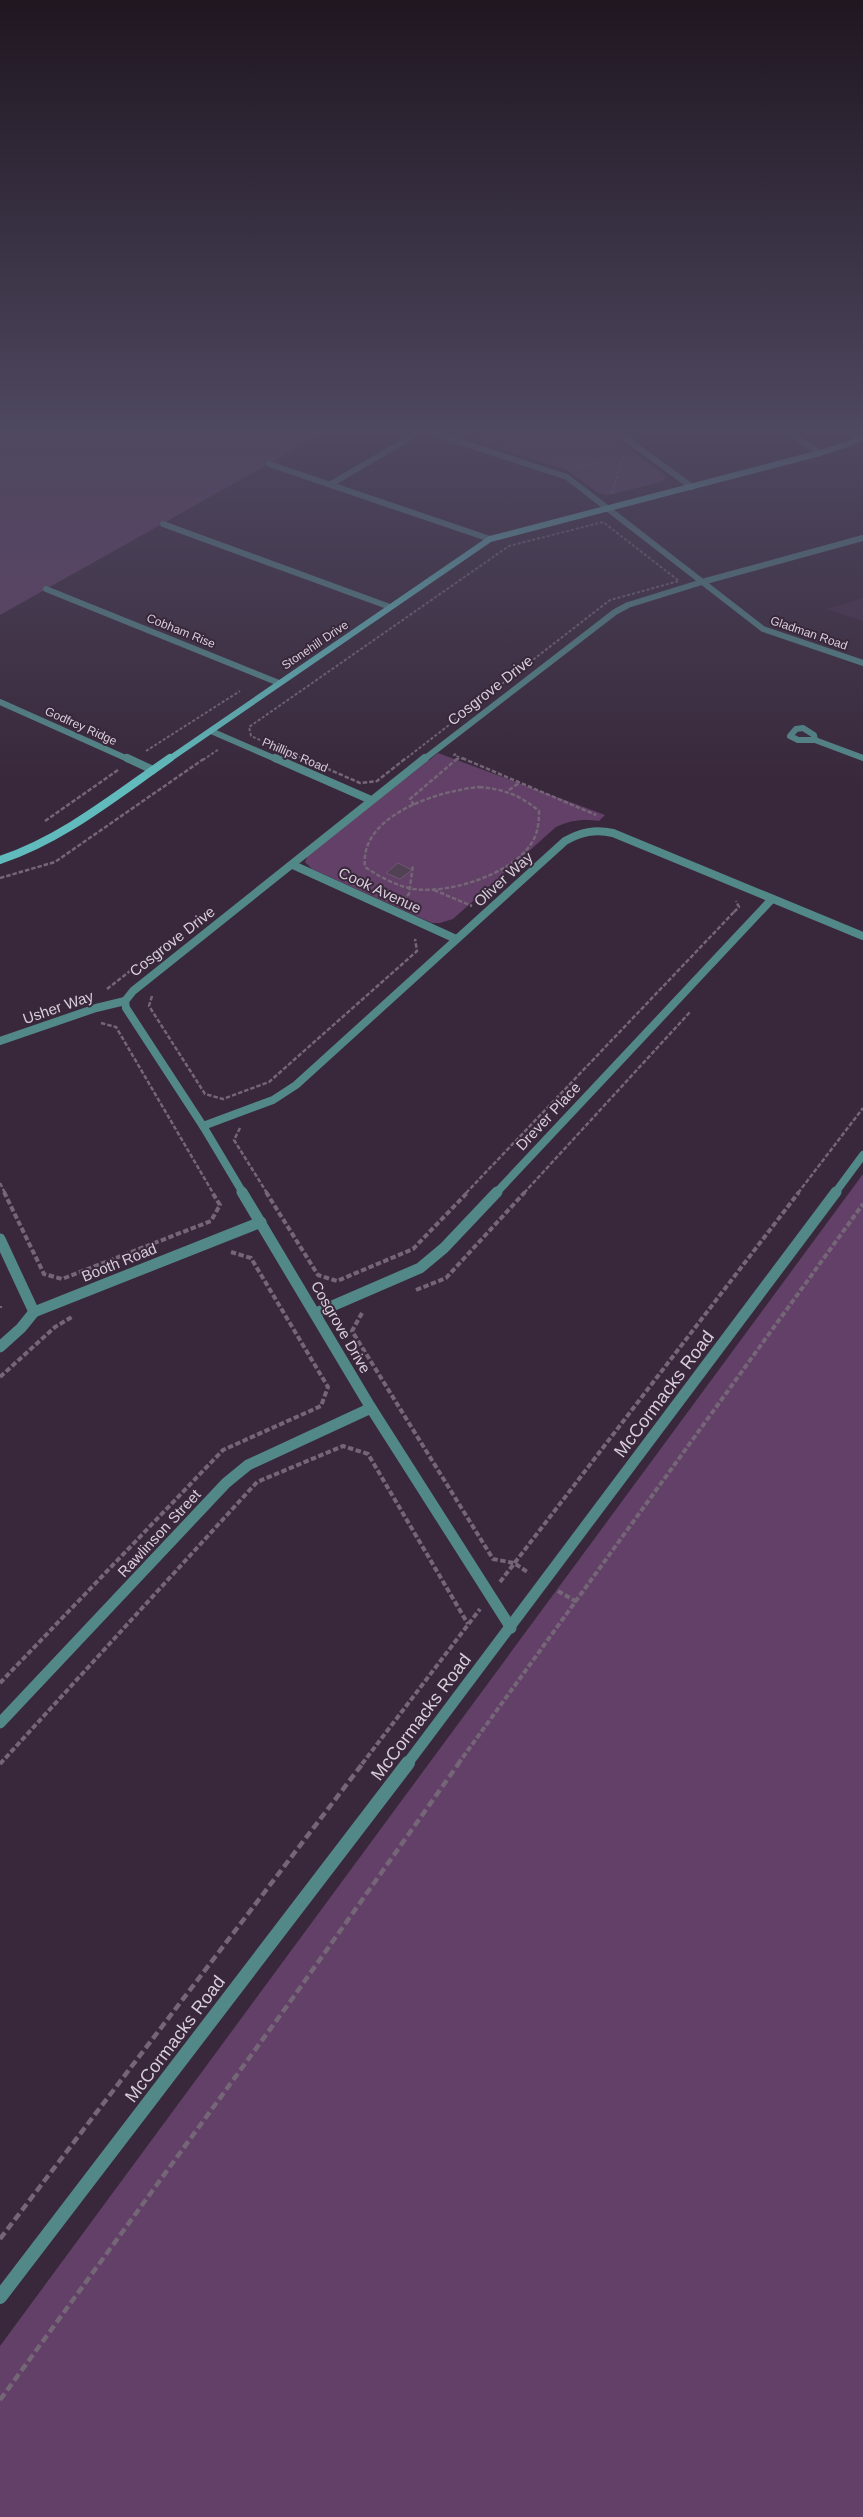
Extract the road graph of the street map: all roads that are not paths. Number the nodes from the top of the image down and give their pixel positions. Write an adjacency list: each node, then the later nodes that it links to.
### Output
1 (227, 547): 7 (street)
2 (478, 547): 7 (street, Stonehill Drive)
3 (659, 547): 5 (street, Gladman Road)
4 (828, 547): 5 (street, Cosgrove Drive)
5 (702, 582): 8 (street, Gladman Road); 15 (street, Cosgrove Drive)
6 (46, 589): 9 (street, Cobham Rise)
7 (390, 607): 9 (street, Stonehill Drive)
8 (863, 663)
9 (279, 683): 11 (street, Stonehill Drive)
10 (0, 702): 14 (street, Godfrey Ridge)
11 (211, 731): 14 (street, Stonehill Drive); 15 (street, Phillips Road)
12 (815, 740): 13 (street)
13 (863, 758)
14 (153, 770): 16 (street, Stonehill Drive)
15 (371, 800): 17 (street, Cosgrove Drive)
16 (0, 860)
17 (293, 865): 20 (street, Cook Avenue); 21 (street, Cosgrove Drive)
18 (772, 898): 19 (street, Oliver Way); 20 (street, Oliver Way); 28 (street, Drever Place)
19 (863, 936)
20 (456, 939): 23 (street, Oliver Way)
21 (125, 1001): 22 (street, Usher Way); 23 (street, Cosgrove Drive)
22 (0, 1041)
23 (203, 1126): 25 (street, Cosgrove Drive)
24 (863, 1155): 31 (street, McCormacks Road)
25 (261, 1222): 27 (street, Booth Road); 28 (street, Cosgrove Drive)
26 (0, 1239): 27 (street)
27 (34, 1312): 29 (street, Booth Road)
28 (316, 1313): 30 (street, Cosgrove Drive)
29 (0, 1347)
30 (371, 1408): 31 (street, Cosgrove Drive); 32 (street, Rawlinson Street)
31 (511, 1628): 33 (street, McCormacks Road)
32 (0, 1723)
33 (0, 2297)

